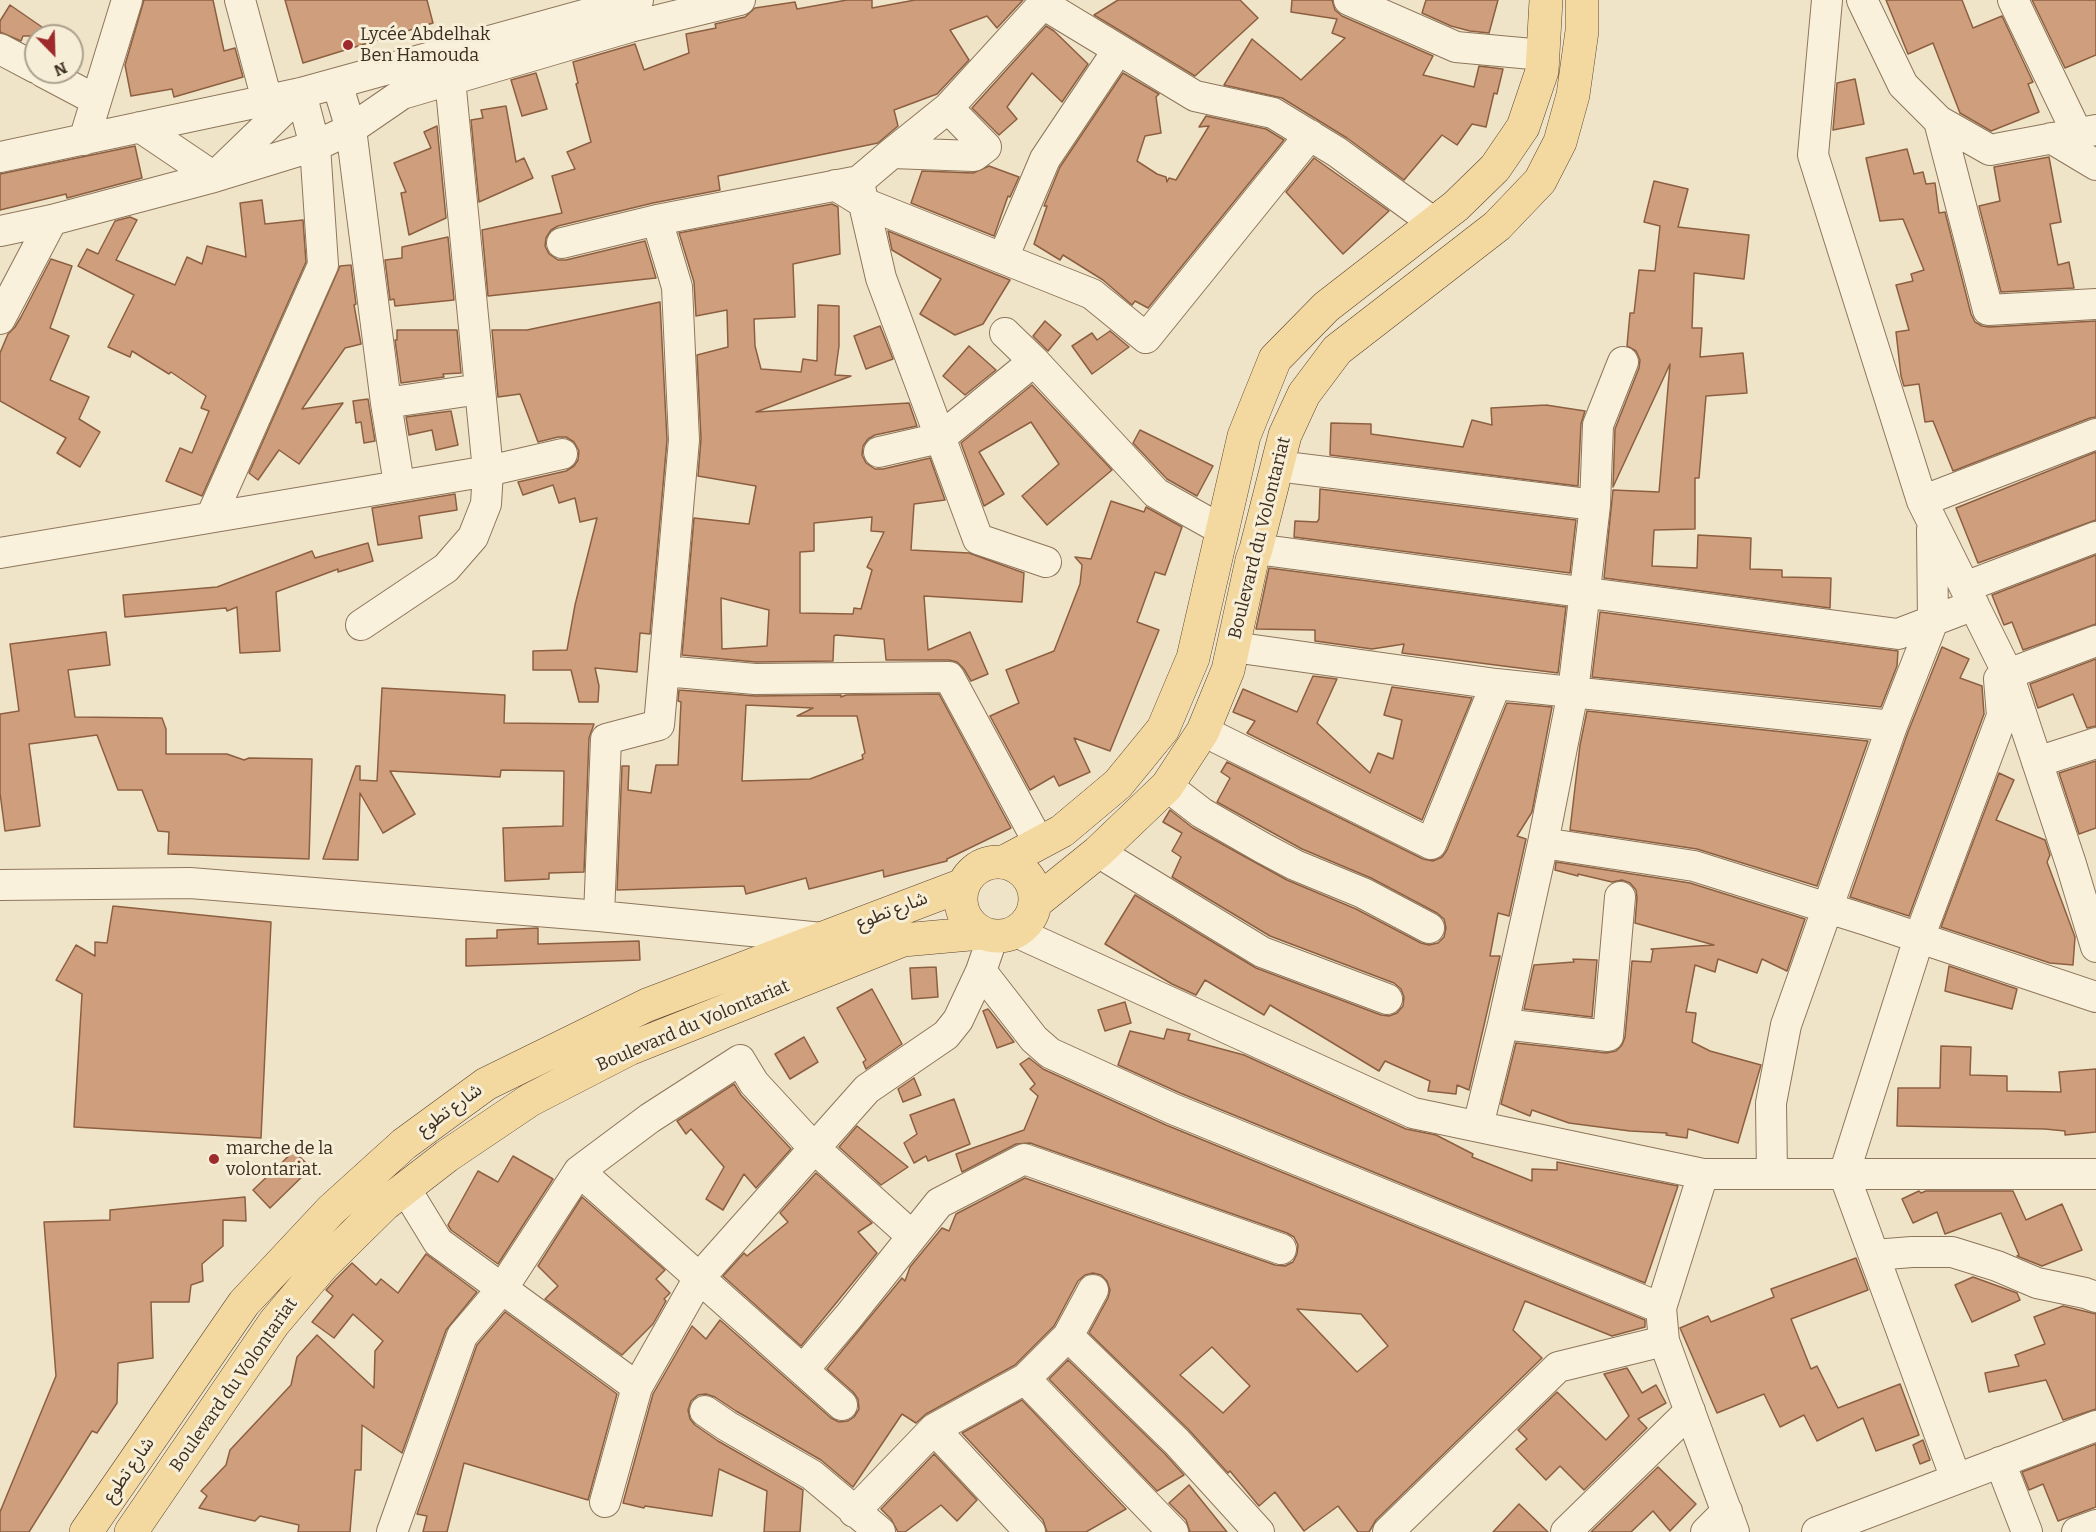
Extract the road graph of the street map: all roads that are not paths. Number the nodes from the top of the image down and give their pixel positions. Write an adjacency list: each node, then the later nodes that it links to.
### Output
1 (127, 0): 20 (street)
2 (240, 0): 21 (street)
3 (638, 0): 16 (street)
4 (740, 0): 16 (street)
5 (1349, 0): 14 (street)
6 (1546, 0): 14 (main road, Boulevard du Volontariat)
7 (1582, 0): 52 (main road, Boulevard du Volontariat)
8 (1827, 0): 56 (street)
9 (1862, 0): 23 (street)
10 (2013, 0): 26 (street)
11 (1047, 2): 13 (street); 22 (street)
12 (0, 50): 15 (street)
13 (1118, 50): 27 (street); 40 (street)
14 (1543, 55): 37 (main road, Boulevard du Volontariat)
15 (24, 62)
16 (447, 66): 17 (street); 25 (street); 46 (street)
17 (337, 83): 19 (street); 25 (street)
18 (66, 84): 20 (street)
19 (301, 93): 21 (street); 29 (street); 33 (street)
20 (96, 100): 28 (street)
21 (267, 100): 24 (street)
22 (948, 108): 30 (street); 30 (street)
23 (1939, 121): 26 (street); 41 (street)
24 (140, 127): 28 (street); 33 (street)
25 (351, 129): 29 (street); 47 (street)
26 (2075, 134): 32 (street)
27 (1310, 135): 37 (street); 40 (street)
28 (84, 140): 31 (street)
29 (315, 146): 33 (street); 57 (street)
30 (892, 153): 34 (street)
31 (0, 157)
32 (2096, 165)
33 (214, 177): 35 (street)
34 (852, 190): 36 (street); 40 (street); 49 (street)
35 (52, 220): 38 (street); 42 (street)
36 (657, 220): 39 (street); 70 (street)
37 (1434, 223): 58 (main road, Boulevard du Volontariat)
38 (0, 231)
39 (562, 243)
40 (1003, 258)
41 (2096, 304)
42 (0, 319)
43 (1005, 333): 44 (street)
44 (1034, 361): 49 (street); 58 (street)
45 (1623, 362): 55 (street)
46 (480, 389): 47 (street); 53 (street)
47 (386, 403): 54 (street)
48 (2096, 434): 56 (street)
49 (940, 438): 50 (street); 62 (street)
50 (879, 452)
51 (562, 454): 53 (street)
52 (1277, 466): 55 (street); 60 (main road, Boulevard du Volontariat)
53 (488, 471): 54 (street); 66 (street)
54 (399, 484): 57 (street)
55 (1595, 505): 63 (street)
56 (1927, 511): 64 (street); 65 (street)
57 (211, 517): 61 (street)
58 (1222, 530): 78 (main road, Boulevard du Volontariat)
59 (2096, 537): 64 (street)
60 (1257, 549): 63 (street); 68 (main road, Boulevard du Volontariat)
61 (0, 554)
62 (1046, 562)
63 (1586, 593): 65 (street); 72 (street)
64 (1969, 596): 65 (street); 69 (street)
65 (1933, 621): 73 (street)
66 (362, 625)
67 (2096, 641): 69 (street)
68 (1233, 648): 71 (street); 74 (main road, Boulevard du Volontariat)
69 (2002, 663): 76 (street); 92 (street)
70 (664, 671): 78 (street); 88 (street)
71 (1496, 684): 72 (street); 74 (street)
72 (1573, 692): 73 (street); 79 (street)
73 (1892, 726): 87 (street)
74 (1203, 731): 77 (main road, Boulevard du Volontariat)
75 (2096, 743): 76 (street)
76 (2037, 762): 81 (street)
77 (1167, 786): 80 (main road, Boulevard du Volontariat); 89 (street)
78 (1039, 843): 82 (main road, Boulevard du Volontariat)
79 (1543, 843): 87 (street); 97 (street)
80 (1098, 852): 86 (main road, Boulevard du Volontariat); 96 (street)
81 (2083, 859): 93 (street)
82 (1004, 862): 84 (main road); 86 (main road)
83 (0, 885): 88 (street)
84 (963, 885): 90 (main road); 91 (main road, شارع تطوع)
85 (1620, 897): 97 (street)
86 (1035, 903): 90 (main road)
87 (1828, 908): 92 (street); 102 (street)
88 (599, 916): 91 (street)
89 (1430, 928)
90 (997, 934): 94 (street); 98 (street); 105 (main road, Boulevard du Volontariat)
91 (822, 938): 130 (main road, شارع تطوع)
92 (1919, 938): 95 (street); 103 (street)
93 (2096, 947)
94 (981, 971): 99 (street); 113 (street)
95 (2096, 997)
96 (1387, 999)
97 (1503, 1024): 98 (street)
98 (1478, 1126): 101 (street)
99 (814, 1148): 100 (street); 106 (street); 109 (street)
100 (579, 1171): 109 (street); 110 (street)
101 (1703, 1174): 102 (street); 113 (street)
102 (1772, 1174): 103 (street)
103 (1844, 1174): 104 (street); 108 (street)
104 (2096, 1174)
105 (405, 1188): 110 (street); 131 (main road, Boulevard du Volontariat)
106 (912, 1236): 107 (street); 116 (street)
107 (1281, 1249)
108 (1874, 1255): 112 (street); 125 (street)
109 (699, 1278): 116 (street); 118 (street)
110 (502, 1289): 118 (street); 132 (street)
111 (1093, 1290): 114 (street)
112 (2096, 1297)
113 (1661, 1308): 115 (street)
114 (1068, 1336): 117 (street); 136 (street)
115 (1664, 1341): 121 (street); 137 (street)
116 (802, 1370): 119 (street)
117 (1025, 1379): 123 (street); 135 (street)
118 (637, 1387): 126 (street)
119 (842, 1405)
120 (705, 1411): 127 (street)
121 (1690, 1411): 128 (street); 138 (street)
122 (2096, 1426): 124 (street)
123 (934, 1430): 127 (street); 134 (street)
124 (2000, 1462): 125 (street); 140 (street)
125 (1956, 1479): 139 (street)
126 (605, 1502)
127 (854, 1512): 133 (street)
128 (1722, 1525)
129 (2096, 1525): 141 (street)
130 (86, 1532)
131 (131, 1532)
132 (392, 1532)
133 (880, 1532)
134 (1030, 1532)
135 (1173, 1532)
136 (1259, 1532)
137 (1388, 1532)
138 (1566, 1532)
139 (1817, 1532)
140 (2027, 1532)
141 (2077, 1532)

